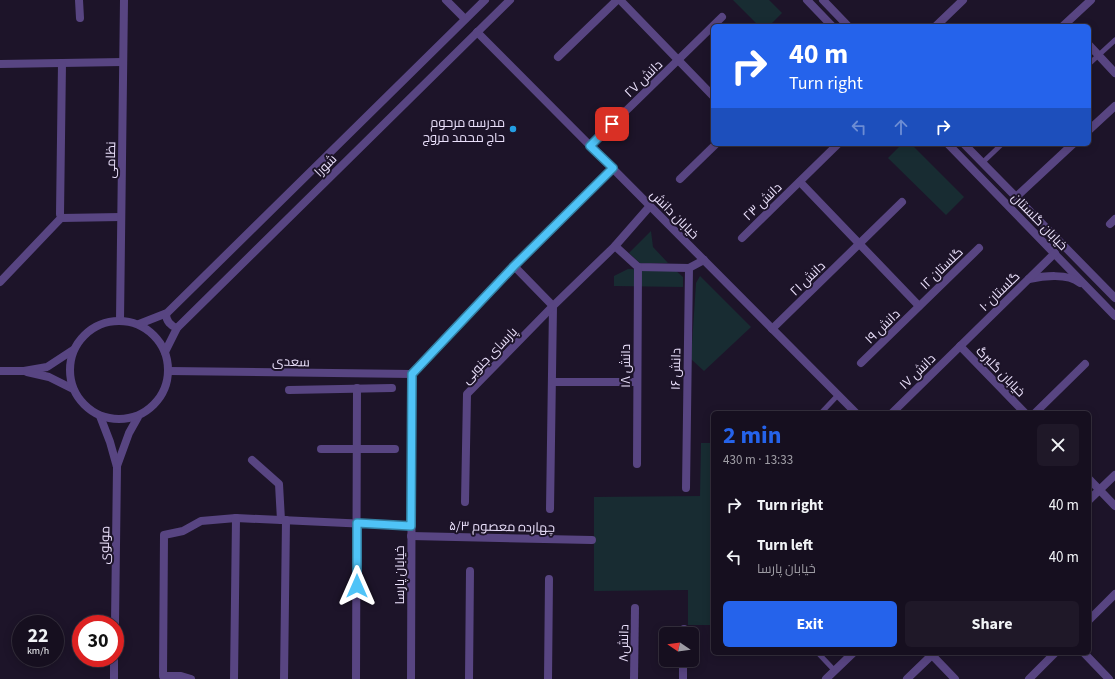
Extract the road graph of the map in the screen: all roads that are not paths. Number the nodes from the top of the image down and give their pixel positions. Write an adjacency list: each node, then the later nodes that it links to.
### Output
1 (79, 0): 13 (street)
2 (124, 0): 27 (street, نظامی)
3 (446, 0): 14 (street)
4 (485, 0): 14 (street, شورا)
5 (510, 0): 21 (street, شورا)
6 (617, 0): 25 (street)
7 (620, 0): 26 (street)
8 (807, 0): 16 (street)
9 (823, 0): 17 (street)
10 (963, 0): 18 (street)
11 (1091, 0): 19 (street)
12 (722, 17): 15 (street, دانش ۲۷)
13 (80, 18)
14 (465, 19): 66 (street, شورا)
15 (715, 24)
16 (830, 24)
17 (846, 24)
18 (938, 24)
19 (1068, 24)
20 (711, 28): 26 (street, دانش ۲۷)
21 (477, 32): 35 (street, خیابان دانش); 70 (street, شورا)
22 (1115, 40): 24 (lane)
23 (1091, 47): 24 (street)
24 (1098, 55): 28 (lane); 31 (street)
25 (558, 57)
26 (678, 60): 32 (street); 35 (street, دانش ۲۷)
27 (123, 62): 29 (street); 50 (street, نظامی)
28 (1091, 62)
29 (62, 63): 30 (street); 49 (street)
30 (0, 64)
31 (1115, 73)
32 (711, 94)
33 (1115, 106): 34 (street)
34 (1091, 128)
35 (590, 146): 43 (street, خیابان دانش)
36 (714, 146): 44 (street)
37 (836, 146): 45 (street, دانش ۲۳)
38 (950, 146): 55 (street, خیابان گلستان)
39 (966, 146): 42 (street, خیابان گلستان)
40 (1000, 146): 42 (lane)
41 (1072, 146): 46 (street)
42 (982, 162): 46 (street, خیابان گلستان)
43 (613, 168): 48 (street, خیابان دانش); 57 (street)
44 (680, 179)
45 (800, 182): 51 (street, دانش ۲۳); 52 (street)
46 (1016, 197): 63 (street, خیابان گلستان)
47 (902, 202): 52 (street, دانش ۲۱)
48 (650, 206): 53 (street, پارسای جنوبی); 56 (street, خیابان دانش)
49 (60, 214)
50 (121, 217): 61 (street); 68 (street, نظامی)
51 (742, 238)
52 (859, 244): 65 (street); 71 (street, دانش ۲۱)
53 (615, 246): 58 (street); 64 (street, پارسای جنوبی)
54 (979, 248): 65 (street, گلستان ۱۲)
55 (1055, 253): 60 (street, گلستان ۱۰); 62 (street, خیابان گلستان)
56 (704, 260): 59 (street); 71 (street, خیابان دانش)
57 (514, 266): 64 (street); 80 (street)
58 (638, 268): 59 (street); 82 (street, دانش ۱۸)
59 (689, 268): 103 (street, دانش ۱۶)
60 (1029, 279): 62 (street); 72 (street, گلستان ۱۰)
61 (0, 282)
62 (1089, 290): 67 (street, خیابان گلستان)
63 (1115, 298)
64 (553, 306): 81 (street); 106 (street, پارسای جنوبی)
65 (919, 306): 75 (street, دانش ۱۹)
66 (166, 314): 69 (street, شورا); 70 (street)
67 (1115, 316)
68 (120, 320): 69 (street); 73 (street)
69 (139, 324): 74 (street)
70 (177, 328): 74 (street, شورا)
71 (772, 329): 87 (street, خیابان دانش)
72 (960, 346): 90 (street, دانش ۱۷); 91 (street, خیابان گلبرگ)
73 (73, 350): 79 (street); 85 (street)
74 (166, 352): 78 (street)
75 (861, 362)
76 (1085, 364): 92 (street)
77 (0, 371): 79 (street)
78 (169, 371): 80 (street, سعدی); 94 (street)
79 (24, 372): 85 (street)
80 (412, 374): 112 (street, خیابان پارسا)
81 (552, 382): 82 (street); 108 (street)
82 (637, 382): 99 (street, دانش ۱۸)
83 (357, 388): 84 (street); 86 (street); 95 (street)
84 (392, 388)
85 (72, 389): 93 (street)
86 (289, 390)
87 (838, 394): 88 (lane); 89 (street, خیابان دانش)
88 (823, 411)
89 (854, 411)
90 (894, 411)
91 (1023, 411)
92 (1037, 411)
93 (100, 416): 94 (street); 100 (street)
94 (138, 417): 100 (street)
95 (357, 448): 96 (street); 97 (street); 111 (street)
96 (321, 449)
97 (395, 449)
98 (252, 460): 110 (street)
99 (637, 464)
100 (116, 467): 119 (street, مولوی)
101 (1115, 475): 104 (street)
102 (1091, 481): 104 (street)
103 (686, 488)
104 (1100, 490): 105 (street); 107 (street)
105 (1091, 498)
106 (465, 502)
107 (1115, 506)
108 (550, 509)
109 (236, 518): 110 (street); 131 (street); 132 (street)
110 (283, 520): 111 (street); 133 (street)
111 (357, 523): 112 (street); 134 (street)
112 (411, 526): 113 (street, خیابان پارسا)
113 (411, 536): 114 (street, چهارده معصوم ۵/۳); 135 (street, خیابان پارسا)
114 (592, 540)
115 (470, 571): 136 (street)
116 (549, 579): 137 (street)
117 (1115, 594): 120 (street)
118 (636, 608): 138 (street, دانش۸)
119 (115, 615)
120 (1091, 618)
121 (820, 655): 129 (lane)
122 (851, 655): 129 (street)
123 (931, 655): 141 (street)
124 (933, 655): 142 (street)
125 (1053, 655): 143 (street)
126 (1086, 655): 144 (street)
127 (114, 667): 130 (street)
128 (683, 667): 139 (street)
129 (835, 671): 140 (street)
130 (114, 679)
131 (191, 679)
132 (234, 679)
133 (284, 679)
134 (356, 679)
135 (411, 679)
136 (469, 679)
137 (548, 679)
138 (634, 679)
139 (683, 679)
140 (826, 679)
141 (907, 679)
142 (955, 679)
143 (1029, 679)
144 (1109, 679)

